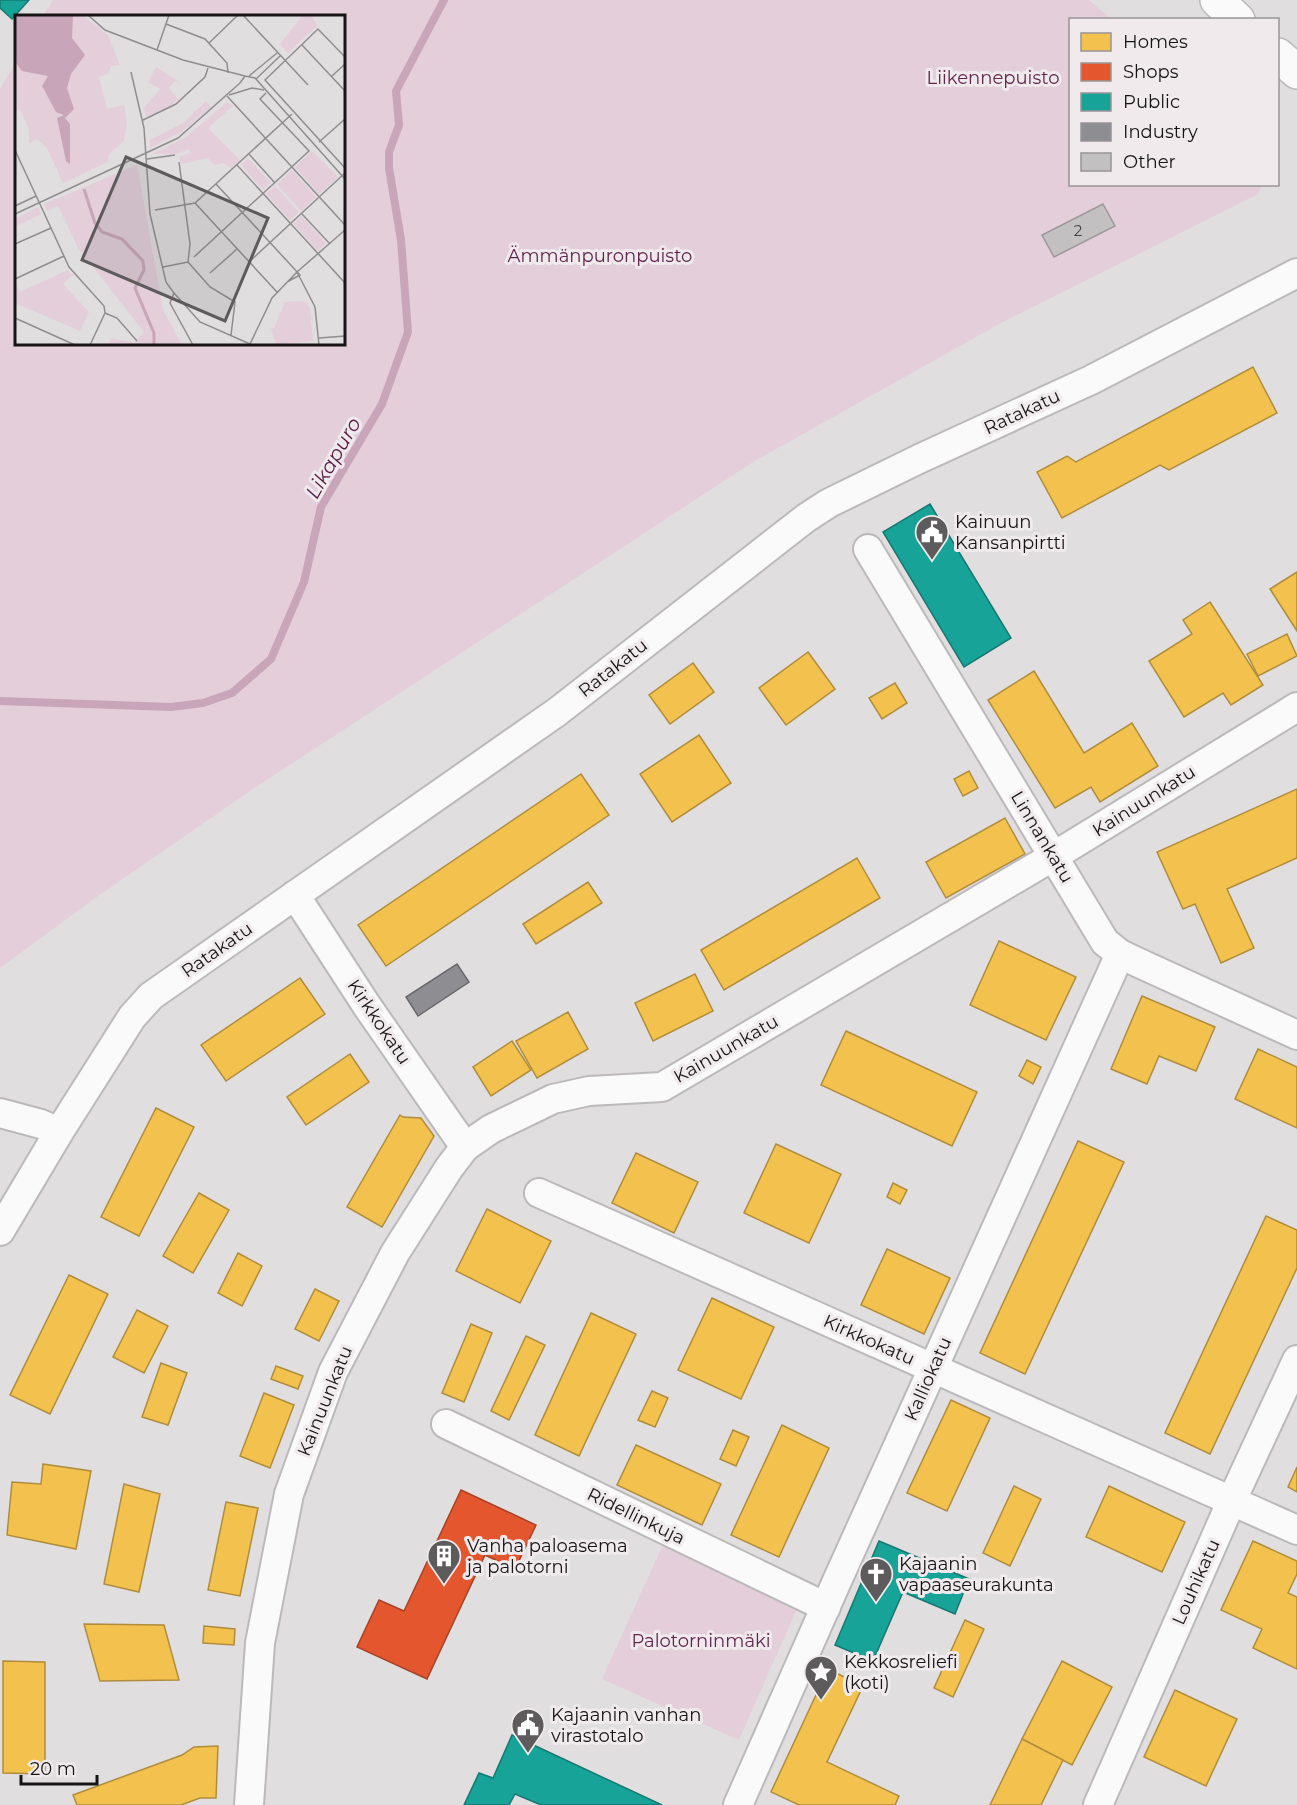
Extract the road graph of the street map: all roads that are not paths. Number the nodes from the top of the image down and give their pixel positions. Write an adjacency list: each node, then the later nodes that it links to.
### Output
1 (1218, 0): 2 (main road)
2 (1236, 18)
3 (1279, 56): 4 (main road)
4 (1297, 72)
5 (1297, 273): 9 (street, Ratakatu)
6 (868, 549): 8 (street, Linnankatu)
7 (1297, 707): 8 (street, Kainuunkatu)
8 (1054, 856): 10 (street, Linnankatu); 14 (street, Kainuunkatu)
9 (295, 895): 13 (street, Ratakatu); 14 (street, Kirkkokatu)
10 (1120, 954): 11 (street, Linnankatu); 18 (street, Kalliokatu)
11 (1297, 1035)
12 (0, 1113): 13 (street)
13 (59, 1132): 16 (street, Ratakatu)
14 (465, 1147): 24 (street, Kainuunkatu)
15 (539, 1193): 18 (street, Kirkkokatu)
16 (0, 1231)
17 (1297, 1360): 20 (street, Louhikatu)
18 (933, 1368): 20 (street, Kirkkokatu); 22 (street, Kalliokatu)
19 (446, 1424): 22 (street, Ridellinkuja)
20 (1232, 1500): 21 (street, Kirkkokatu); 25 (street, Louhikatu)
21 (1297, 1530)
22 (826, 1607): 23 (street, Kalliokatu)
23 (748, 1802)
24 (249, 1805)
25 (1098, 1805)

